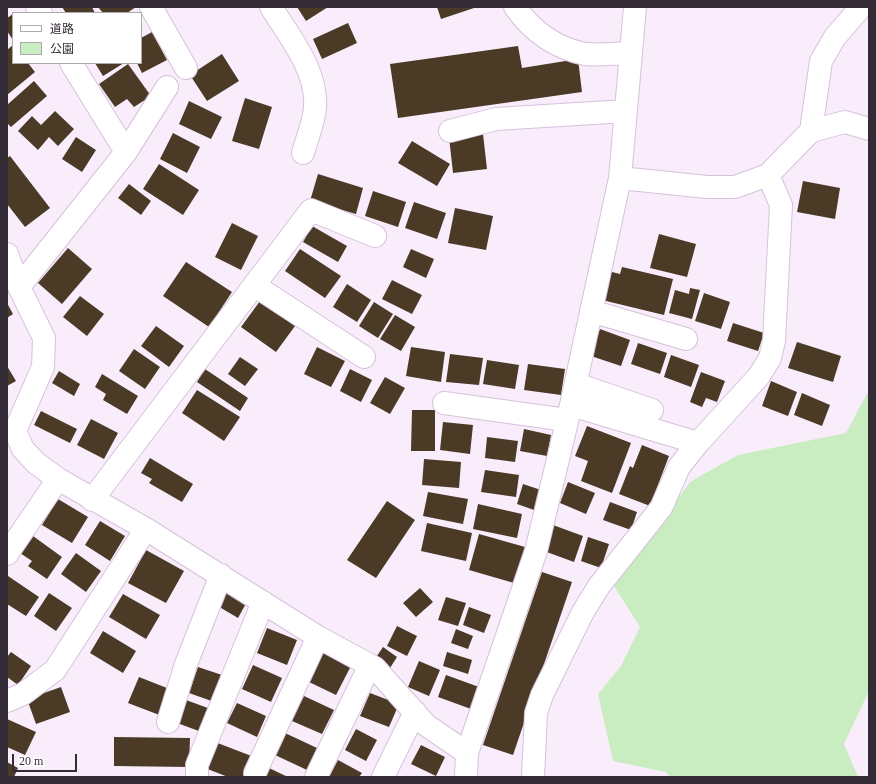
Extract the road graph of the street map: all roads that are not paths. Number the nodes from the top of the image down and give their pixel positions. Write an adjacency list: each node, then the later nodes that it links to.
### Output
1 (151, 7): 8 (street)
2 (271, 7): 15 (street)
3 (515, 7): 6 (street)
4 (636, 7): 6 (street)
5 (861, 7): 13 (street)
6 (631, 53): 10 (street)
7 (72, 64): 14 (street)
8 (186, 68)
9 (167, 87): 14 (street)
10 (626, 111): 12 (street); 17 (street)
11 (869, 129): 13 (street)
12 (450, 131)
13 (811, 132): 16 (street)
14 (126, 152): 21 (street)
15 (303, 153)
16 (768, 175): 17 (street); 30 (street)
17 (620, 178): 22 (street)
18 (375, 236): 20 (street)
19 (7, 254): 21 (street)
20 (254, 285): 24 (street); 32 (street)
21 (19, 287): 29 (street)
22 (591, 311): 23 (street); 25 (street)
23 (686, 339)
24 (364, 357)
25 (576, 384): 27 (street); 28 (street)
26 (444, 403): 28 (street)
27 (652, 410)
28 (569, 413): 30 (street); 42 (street)
29 (11, 432): 31 (street)
30 (698, 443): 48 (street)
31 (58, 479): 32 (street); 34 (street)
32 (92, 500): 33 (street)
33 (146, 529): 35 (street); 39 (street)
34 (7, 554)
35 (221, 575): 36 (street); 41 (street)
36 (263, 602): 37 (street); 44 (street)
37 (318, 637): 38 (street); 43 (street)
38 (370, 665): 40 (street); 45 (street)
39 (7, 701)
40 (415, 712): 42 (street); 46 (street)
41 (168, 722)
42 (467, 753): 47 (street)
43 (255, 774)
44 (197, 777)
45 (316, 777)
46 (383, 777)
47 (466, 777)
48 (534, 777)

